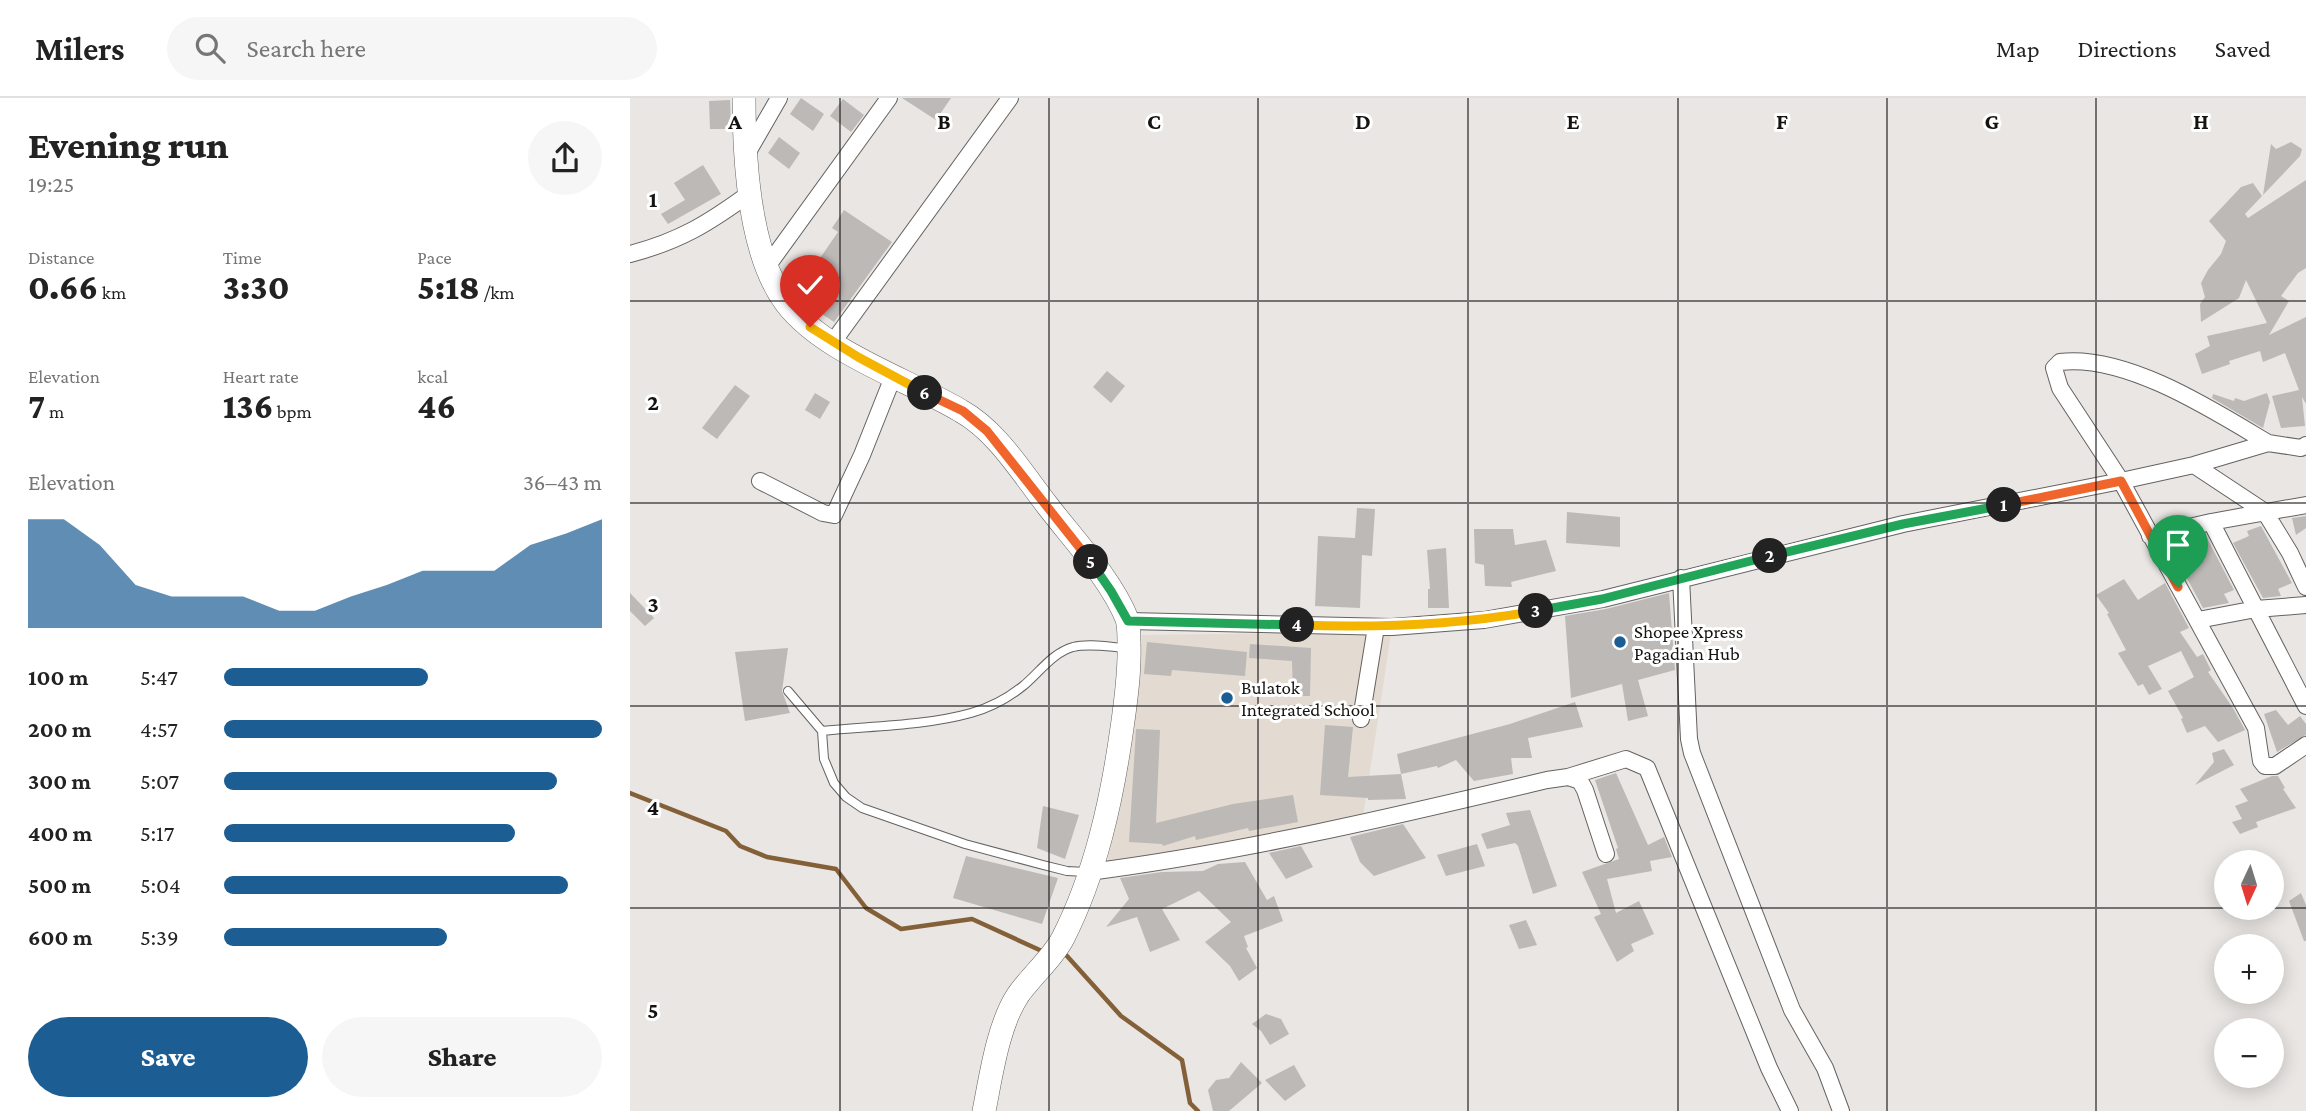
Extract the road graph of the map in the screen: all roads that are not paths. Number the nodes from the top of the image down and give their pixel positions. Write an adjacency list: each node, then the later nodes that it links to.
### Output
1 (744, 98): 5 (street)
2 (779, 98): 5 (street)
3 (889, 98): 8 (street)
4 (1010, 98): 9 (street)
5 (745, 157): 6 (street)
6 (750, 193): 7 (street); 8 (street)
7 (630, 254)
8 (766, 268): 9 (street)
9 (833, 342): 10 (street)
10 (893, 377): 14 (street); 25 (street)
11 (2268, 443): 12 (street); 13 (street); 15 (street)
12 (2304, 448)
13 (2194, 465): 15 (street); 17 (street)
14 (760, 481)
15 (2121, 481): 19 (street); 20 (street)
16 (2306, 505): 17 (street)
17 (2265, 512): 18 (street); 21 (street)
18 (2211, 522): 19 (street); 23 (street)
19 (2150, 536): 24 (street)
20 (1681, 578): 26 (street); 38 (street)
21 (2306, 587)
22 (2306, 605): 23 (street)
23 (2256, 609): 24 (street); 29 (street)
24 (2198, 620): 32 (street)
25 (1128, 621): 26 (street); 27 (street)
26 (1377, 627): 30 (street)
27 (1129, 648): 31 (lane); 35 (street)
28 (788, 691): 31 (lane)
29 (2306, 706)
30 (1361, 719)
31 (822, 731): 35 (lane)
32 (2306, 745)
33 (1568, 777): 34 (street); 35 (street); 37 (street)
34 (1606, 854)
35 (1088, 872): 36 (street)
36 (984, 1111)
37 (1790, 1111)
38 (1841, 1111)

